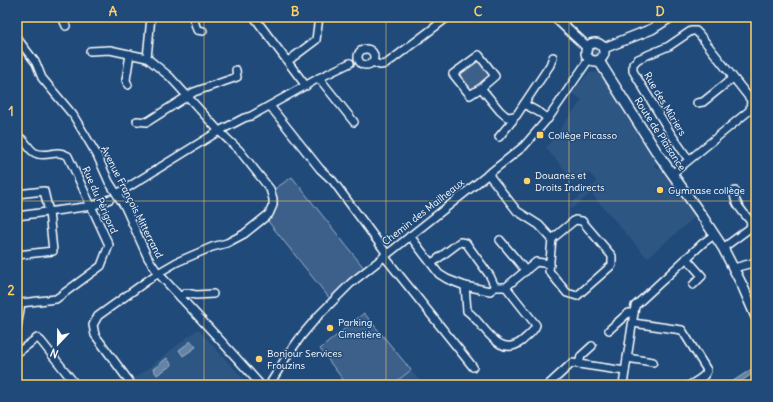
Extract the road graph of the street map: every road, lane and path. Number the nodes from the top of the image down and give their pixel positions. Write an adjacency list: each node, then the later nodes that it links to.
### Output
1 (62, 17): 9 (street)
2 (151, 17): 16 (street)
3 (193, 17): 10 (street)
4 (254, 17): 19 (street)
5 (319, 17): 19 (street)
6 (448, 17): 20 (street)
7 (555, 17): 12 (main road)
8 (671, 17): 17 (main road)
9 (66, 26)
10 (203, 31)
11 (17, 38): 44 (street, Avenue François Mitterrand)
12 (586, 44): 17 (main road); 18 (main road)
13 (90, 50): 14 (street)
14 (130, 54): 16 (street); 25 (street)
15 (553, 57): 30 (street)
16 (147, 58): 28 (street)
17 (603, 58): 18 (main road); 41 (main road, Route de Plaisance)
18 (589, 59): 33 (street, Chemin des Mailheaux)
19 (288, 61): 26 (street)
20 (372, 62)
21 (350, 63): 23 (street)
22 (236, 70): 28 (street)
23 (319, 78): 26 (street); 35 (street)
24 (733, 78): 29 (street); 39 (street, Rue des Mûriers); 39 (street, Rue des Mûriers)
25 (128, 85)
26 (306, 86): 31 (street)
27 (481, 88): 27 (street); 32 (street)
28 (187, 97): 34 (street); 36 (street)
29 (697, 103)
30 (524, 104): 32 (street); 33 (street)
31 (270, 106): 36 (street); 55 (street)
32 (514, 116): 38 (street)
33 (548, 119): 40 (street, Chemin des Mailheaux)
34 (137, 121)
35 (354, 122)
36 (219, 131): 44 (street); 62 (street)
37 (17, 136): 46 (street, Rue du Périgord)
38 (499, 136)
39 (689, 160): 41 (street, Rue des Mûriers)
40 (488, 174): 50 (street, Chemin des Mailheaux); 51 (street)
41 (672, 174): 49 (main road, Route de Plaisance)
42 (735, 192): 53 (street)
43 (17, 194): 47 (street)
44 (117, 194): 62 (street, Avenue François Mitterrand)
45 (110, 199): 46 (street)
46 (92, 206): 47 (street); 69 (street, Rue du Périgord)
47 (49, 212): 48 (street); 54 (street)
48 (17, 216)
49 (714, 235): 53 (main road, Route de Plaisance); 56 (street)
50 (410, 236): 55 (street, Chemin des Mailheaux); 58 (street)
51 (552, 239): 59 (street); 59 (street)
52 (500, 240): 61 (street)
53 (723, 248): 60 (main road, Route de Plaisance)
54 (17, 255)
55 (386, 255): 80 (street); 82 (street, Chemin des Mailheaux)
56 (686, 258): 63 (street); 70 (street)
57 (756, 262): 60 (street)
58 (432, 263): 64 (street); 65 (street)
59 (550, 264): 61 (street)
60 (734, 268): 71 (main road, Route de Plaisance)
61 (526, 271): 66 (street)
62 (158, 273): 68 (street, Avenue François Mitterrand); 85 (street)
63 (693, 285)
64 (464, 286): 65 (street); 66 (street)
65 (495, 287): 66 (street)
66 (506, 287)
67 (213, 294): 68 (street)
68 (180, 297): 83 (street, Avenue François Mitterrand)
69 (19, 303): 73 (street)
70 (634, 313): 72 (street); 74 (street)
71 (756, 317)
72 (633, 323): 77 (street); 88 (street)
73 (17, 328)
74 (609, 330)
75 (592, 346): 79 (street)
76 (17, 353): 84 (street)
77 (627, 358): 78 (street); 81 (street)
78 (653, 362)
79 (579, 364): 81 (street); 86 (street)
80 (473, 368)
81 (625, 371): 87 (street)
82 (273, 383): 83 (street)
83 (258, 384)
84 (76, 385)
85 (132, 385)
86 (548, 385)
87 (623, 385)
88 (690, 385)

